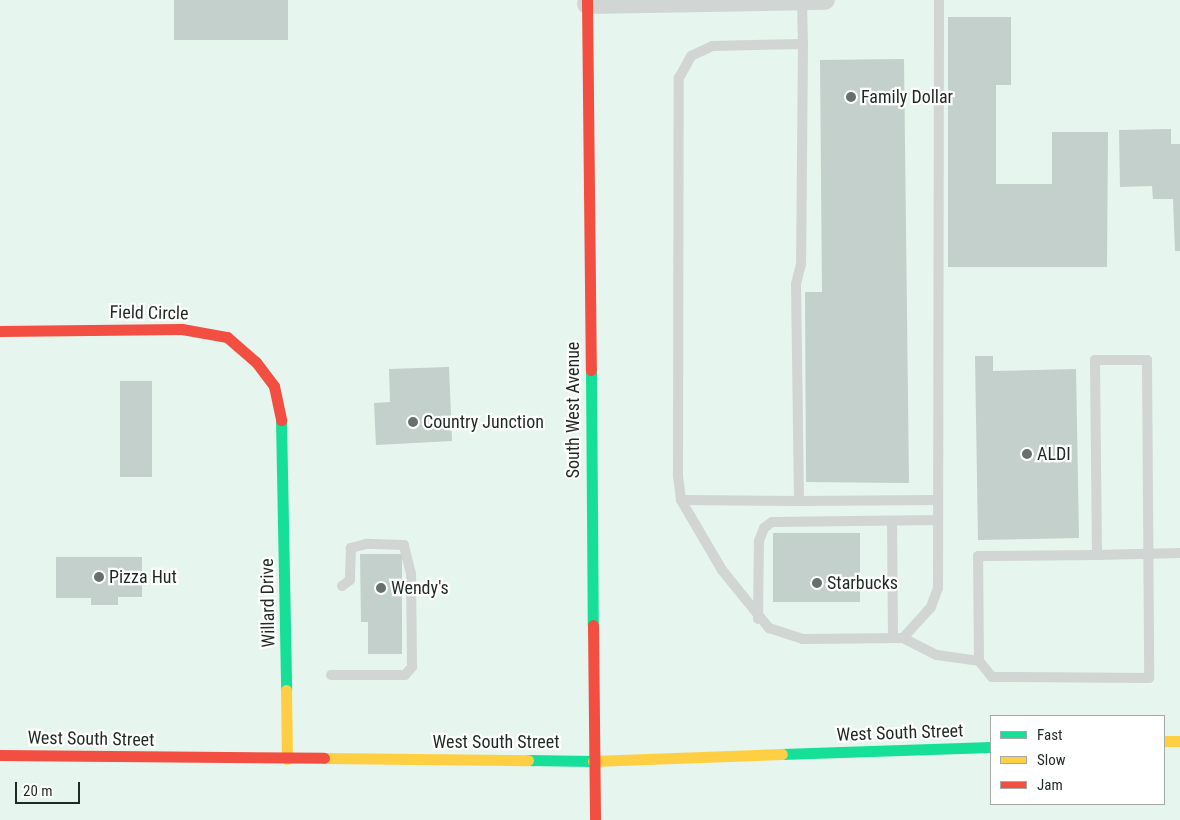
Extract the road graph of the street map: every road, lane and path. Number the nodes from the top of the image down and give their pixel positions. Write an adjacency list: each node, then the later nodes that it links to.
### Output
1 (825, 0): 3 (street)
2 (939, 0): 9 (lane)
3 (802, 1): 4 (street); 5 (lane)
4 (587, 2): 26 (street, South West Avenue)
5 (803, 44): 8 (lane); 10 (lane)
6 (0, 331): 7 (street, Field Circle)
7 (282, 447): 25 (street, Willard Drive)
8 (681, 500): 10 (lane); 17 (lane)
9 (938, 500): 10 (lane); 11 (lane)
10 (799, 501)
11 (938, 520): 12 (lane); 18 (lane)
12 (892, 521): 17 (lane); 18 (lane)
13 (1180, 553): 14 (lane)
14 (1148, 554): 15 (lane); 15 (lane); 19 (lane)
15 (1097, 555): 19 (lane)
16 (342, 586): 20 (lane)
17 (758, 619): 18 (lane)
18 (898, 638): 19 (lane)
19 (979, 661)
20 (331, 676)
21 (1165, 741): 22 (street)
22 (1180, 741)
23 (990, 747): 26 (street, West South Street)
24 (0, 755): 25 (street, West South Street)
25 (287, 759): 26 (street, West South Street)
26 (593, 761): 27 (street, South West Avenue)
27 (595, 820)

